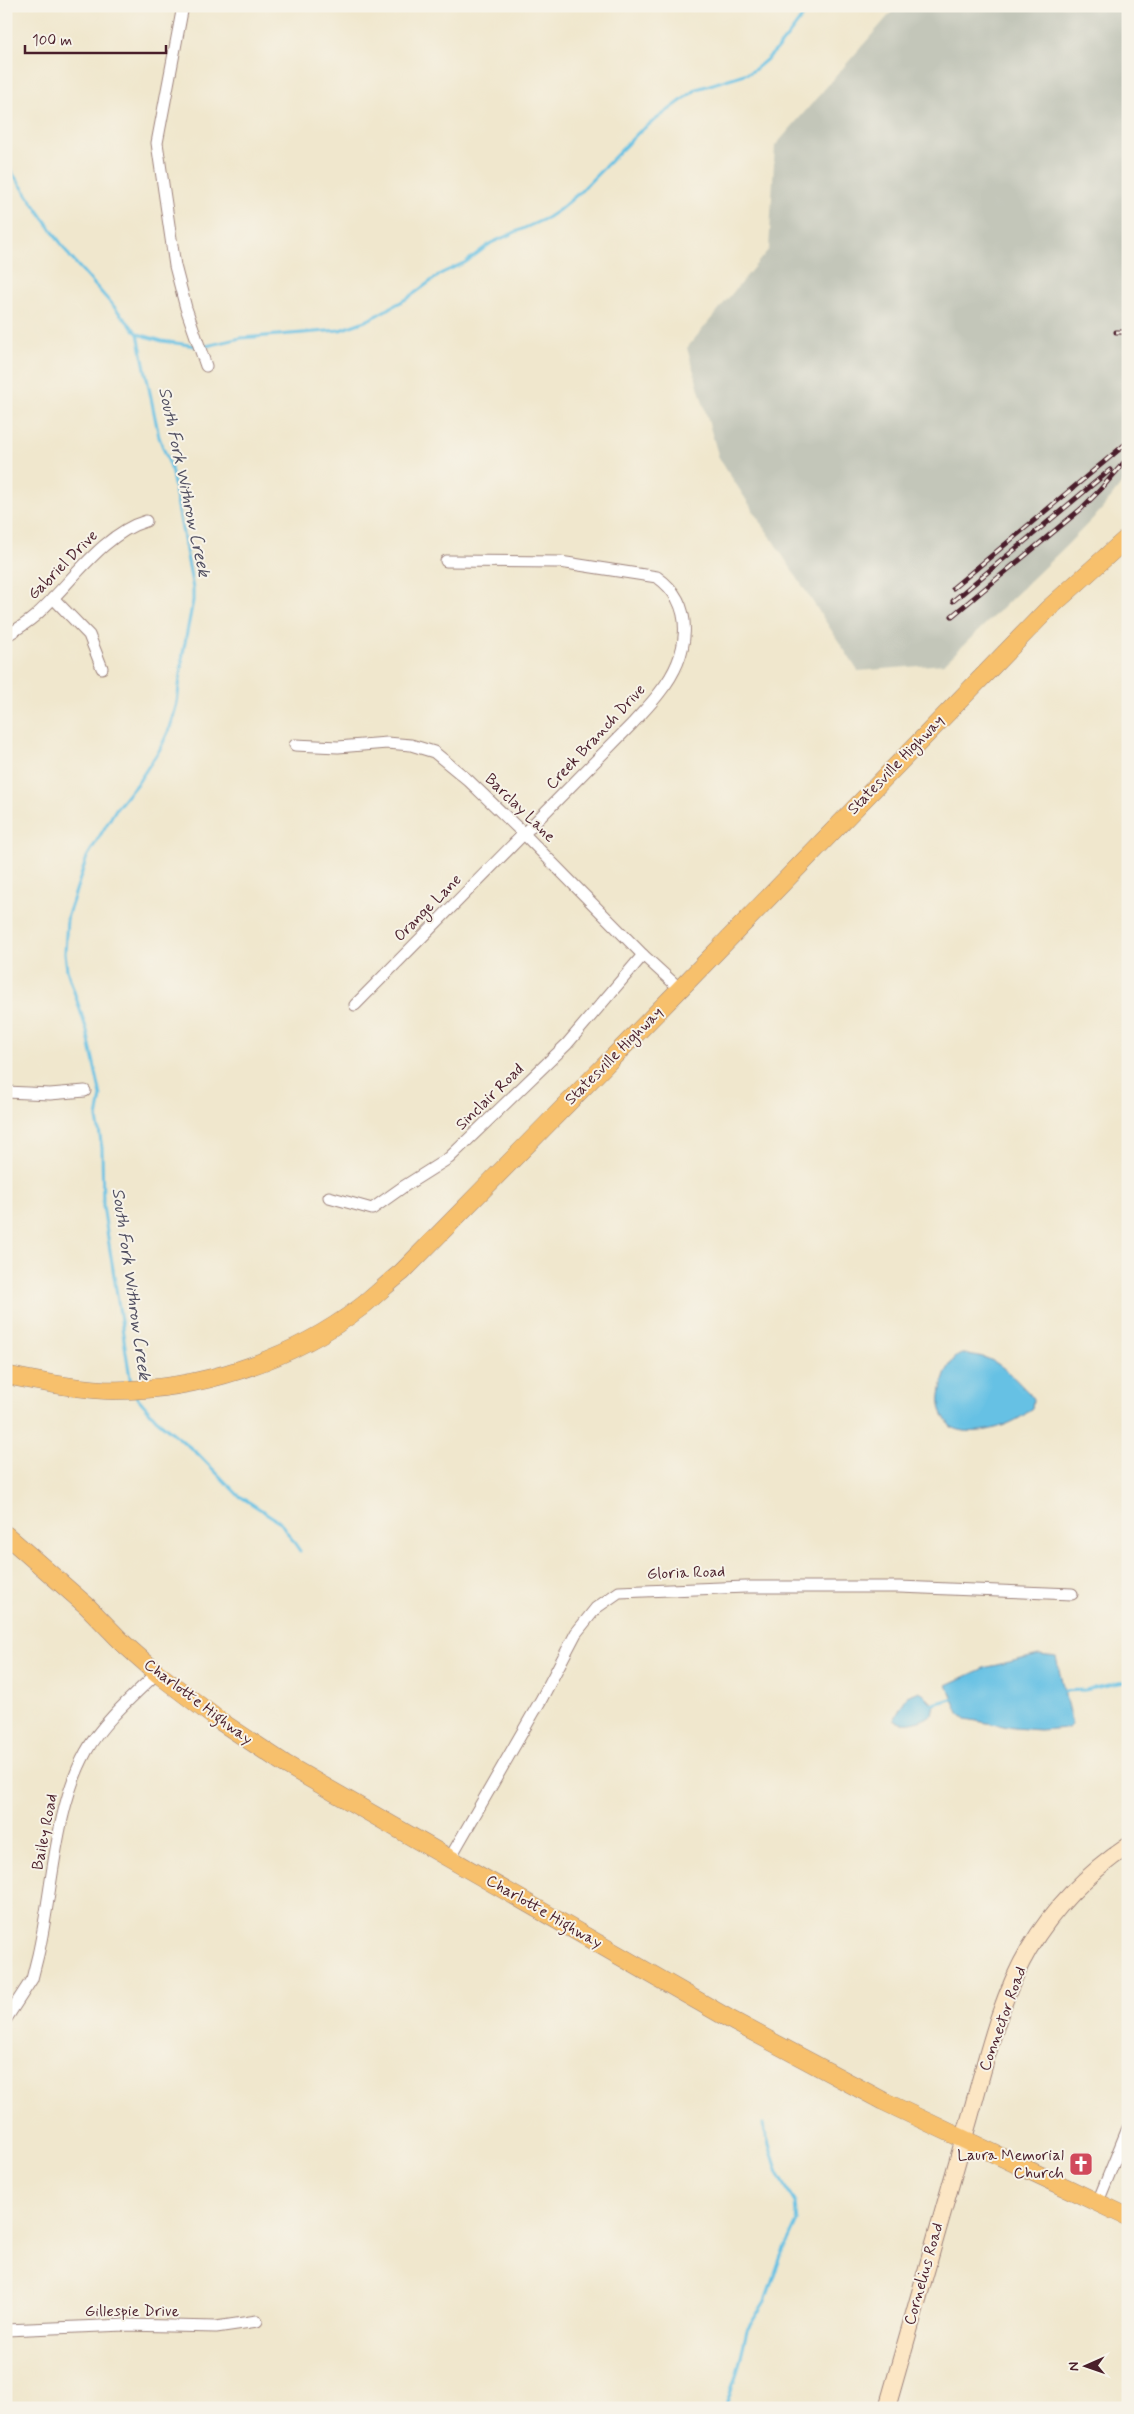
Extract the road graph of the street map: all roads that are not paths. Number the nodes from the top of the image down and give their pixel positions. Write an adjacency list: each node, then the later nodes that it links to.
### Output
1 (183, 6): 2 (street)
2 (206, 366)
3 (146, 521): 6 (street, Gabriel Drive)
4 (1128, 537): 12 (main road, Statesville Highway)
5 (446, 561): 10 (street, Creek Branch Drive)
6 (53, 598): 7 (street, Gabriel Drive); 8 (street)
7 (6, 636)
8 (102, 668)
9 (295, 745): 10 (street, Barclay Lane)
10 (524, 834): 11 (street, Barclay Lane); 13 (street, Orange Lane)
11 (643, 954): 12 (street, Barclay Lane); 16 (street, Sinclair Road)
12 (680, 989): 17 (main road, Statesville Highway)
13 (355, 1005)
14 (6, 1092): 15 (street)
15 (85, 1092)
16 (329, 1197)
17 (6, 1375)
18 (6, 1535): 20 (main road, Charlotte Highway)
19 (1072, 1594): 22 (street, Gloria Road)
20 (157, 1672): 22 (main road, Charlotte Highway); 23 (street, Bailey Road)
21 (1128, 1846): 25 (street, Connector Road)
22 (450, 1858): 25 (main road, Charlotte Highway)
23 (6, 2019)
24 (1128, 2128): 26 (street)
25 (963, 2141): 26 (main road, Charlotte Highway); 30 (street, Cornelius Road)
26 (1096, 2204): 27 (main road, Charlotte Highway)
27 (1128, 2217)
28 (257, 2321): 29 (street, Gillespie Drive)
29 (6, 2330)
30 (887, 2408)

